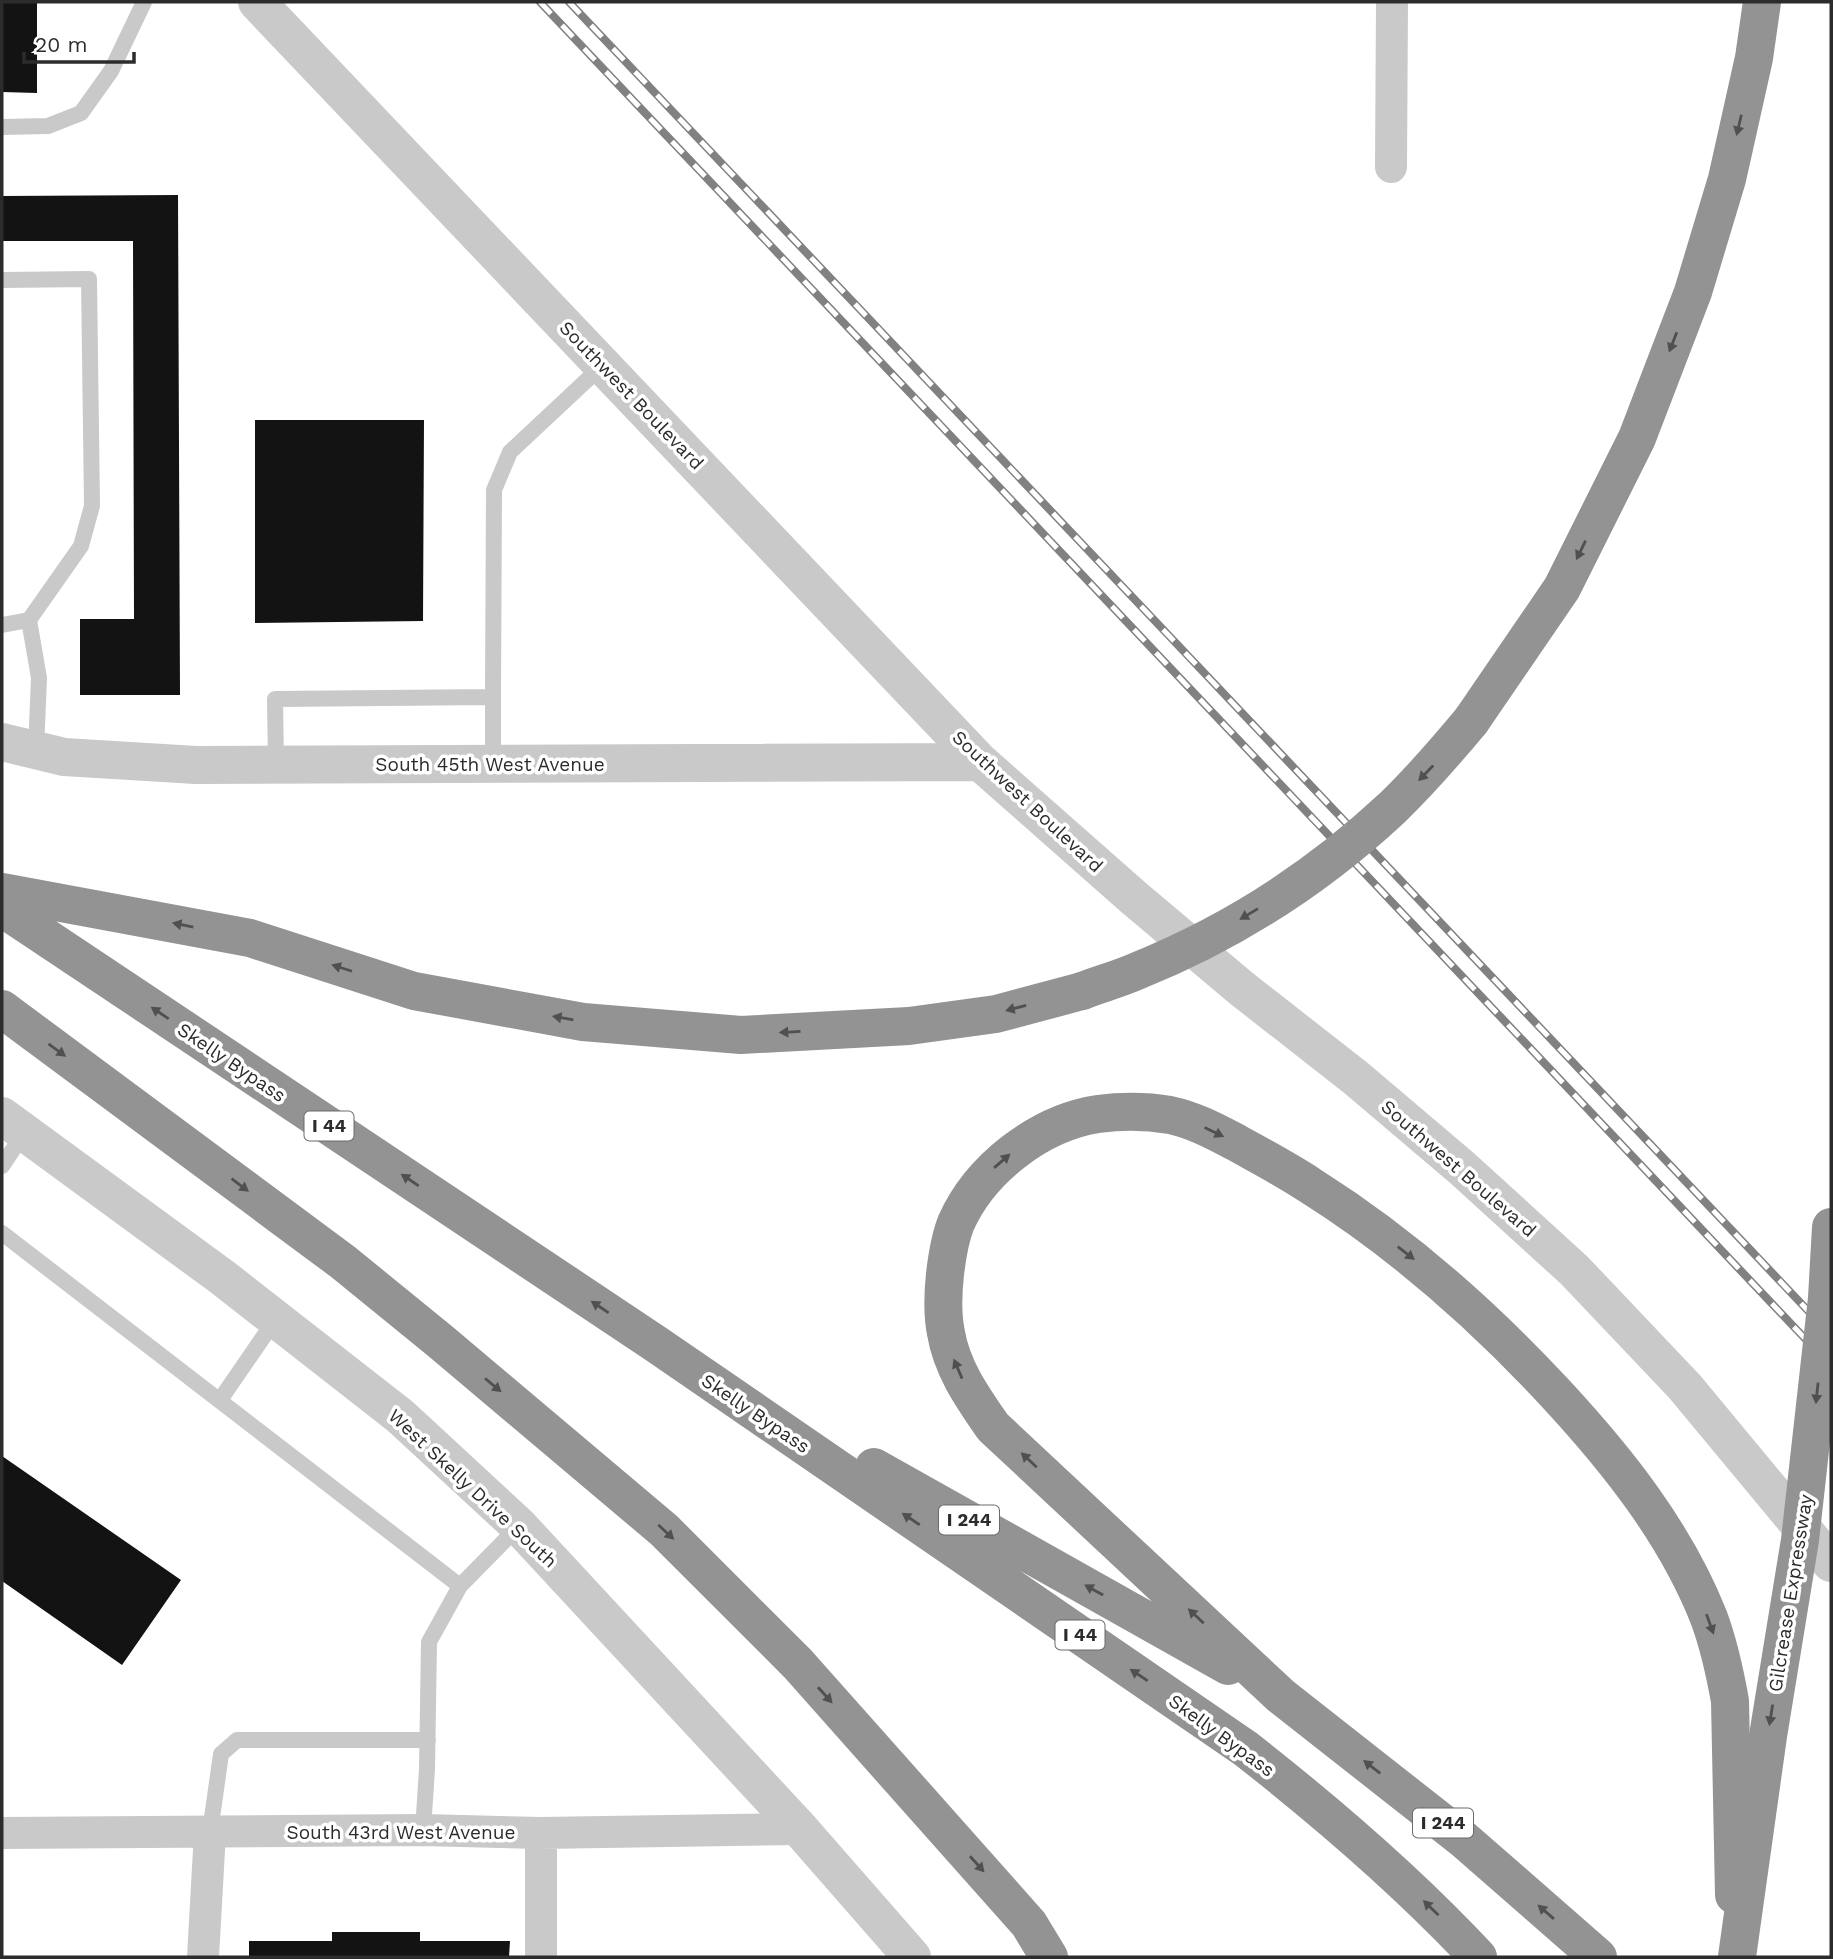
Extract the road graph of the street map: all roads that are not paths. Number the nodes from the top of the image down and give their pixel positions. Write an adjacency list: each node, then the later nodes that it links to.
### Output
1 (144, 2): 5 (lane)
2 (257, 2): 8 (street, Southwest Boulevard)
3 (1392, 2): 6 (street)
4 (1762, 2): 16 (highway, one-way to 16, bridge)
5 (2, 127)
6 (1391, 167)
7 (2, 279): 9 (lane)
8 (603, 365): 11 (lane); 13 (street, Southwest Boulevard)
9 (29, 620): 10 (lane); 12 (lane)
10 (2, 625)
11 (493, 697): 14 (lane); 15 (lane)
12 (19, 746): 14 (street, South 45th West Avenue)
13 (980, 762): 15 (street, South 45th West Avenue); 27 (street, Southwest Boulevard)
14 (276, 764): 15 (street, South 45th West Avenue)
15 (493, 764)
16 (2, 892)
17 (2, 908): 24 (highway, Skelly Bypass / I 44, one-way to 17)
18 (2, 1009): 36 (highway, one-way to 36)
19 (13, 1125): 20 (lane); 23 (street, West Skelly Drive South)
20 (2, 1166)
21 (1831, 1227): 44 (highway, Gilcrease Expressway, one-way to 44, bridge)
22 (2, 1233): 25 (lane)
23 (275, 1320): 25 (lane); 26 (street, West Skelly Drive South)
24 (656, 1344): 29 (highway, I 244, one-way to 24); 42 (highway, Skelly Bypass / I 44, one-way to 24)
25 (220, 1401): 28 (lane)
26 (519, 1525): 28 (lane); 31 (street, West Skelly Drive South)
27 (1831, 1563)
28 (460, 1586): 30 (lane)
29 (1281, 1696): 43 (highway, I 244, one-way to 29); 44 (highway, one-way to 44, bridge)
30 (428, 1741): 32 (lane); 33 (lane)
31 (800, 1829): 35 (street, South 43rd West Avenue); 39 (street, West Skelly Drive South)
32 (423, 1830): 33 (street, South 43rd West Avenue); 35 (street, South 43rd West Avenue)
33 (211, 1832): 34 (street, South 43rd West Avenue); 37 (street)
34 (2, 1833)
35 (541, 1833): 38 (street)
36 (1029, 1924): 40 (highway); 41 (highway)
37 (203, 1957)
38 (541, 1957)
39 (912, 1957)
40 (1049, 1957)
41 (1063, 1957)
42 (1478, 1957)
43 (1598, 1957)
44 (1736, 1957)

